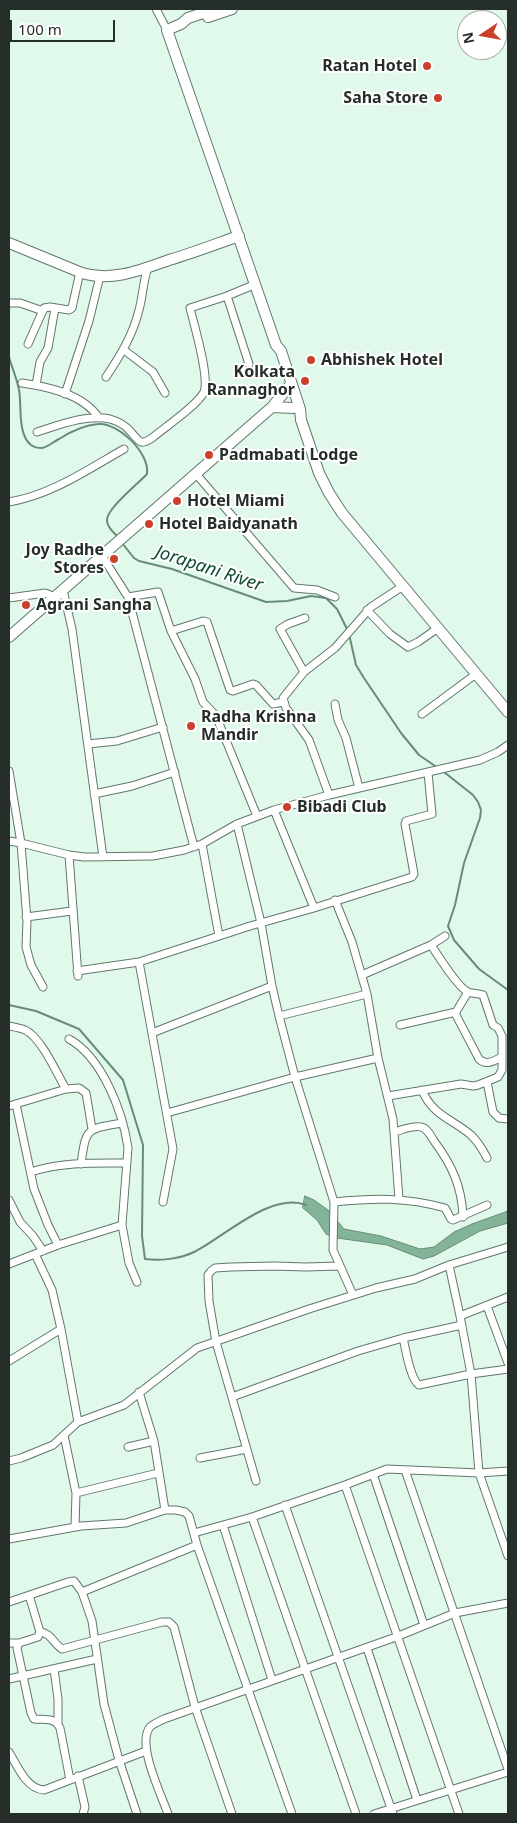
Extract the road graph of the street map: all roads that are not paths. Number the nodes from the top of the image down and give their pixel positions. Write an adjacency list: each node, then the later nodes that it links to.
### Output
1 (156, 9): 5 (street)
2 (215, 9): 4 (main road)
3 (232, 9): 4 (main road)
4 (181, 24): 5 (main road)
5 (167, 30): 6 (main road)
6 (239, 236): 8 (main road); 11 (main road)
7 (9, 243): 9 (main road)
8 (148, 267): 10 (main road); 17 (street)
9 (82, 272): 10 (main road); 14 (street)
10 (100, 276): 24 (street)
11 (256, 284): 12 (street); 22 (main road)
12 (227, 296): 18 (street); 27 (street)
13 (9, 303): 15 (street)
14 (55, 308): 15 (street); 21 (street)
15 (43, 311): 16 (street)
16 (28, 344)
17 (124, 350): 19 (street); 23 (street)
18 (249, 364)
19 (106, 377)
20 (22, 382): 21 (street)
21 (36, 385): 24 (street)
22 (288, 385): 25 (main road); 26 (main road); 28 (main road)
23 (166, 393)
24 (65, 394): 27 (street)
25 (272, 407): 26 (main road); 31 (main road)
26 (293, 408): 28 (main road)
27 (99, 418): 29 (street)
28 (301, 420): 34 (main road)
29 (37, 432)
30 (124, 449): 32 (street)
31 (196, 474): 33 (main road); 37 (street)
32 (9, 502)
33 (104, 554): 35 (main road); 36 (street)
34 (403, 586): 39 (street); 41 (main road)
35 (59, 594): 38 (street); 43 (main road); 51 (street)
36 (128, 597): 42 (street); 50 (street)
37 (335, 597)
38 (9, 598)
39 (368, 610): 41 (street); 44 (street)
40 (305, 618): 44 (street)
41 (438, 628): 45 (main road)
42 (171, 631): 46 (street); 60 (street)
43 (9, 638)
44 (304, 672): 46 (street)
45 (476, 674): 48 (main road); 49 (street)
46 (284, 702): 58 (street)
47 (335, 704): 56 (street)
48 (508, 712)
49 (422, 714)
50 (162, 727): 51 (street); 54 (street)
51 (88, 744): 57 (street)
52 (508, 745): 55 (street)
53 (9, 771): 63 (street)
54 (174, 772): 57 (street); 65 (street)
55 (429, 772): 56 (street); 68 (street)
56 (359, 788): 58 (street)
57 (94, 794): 67 (street)
58 (329, 795): 59 (street)
59 (274, 810): 60 (street); 69 (street)
60 (258, 816): 61 (street)
61 (237, 824): 64 (street); 72 (street)
62 (9, 841): 63 (street)
63 (21, 843): 66 (street); 71 (street)
64 (202, 844): 65 (street); 73 (street)
65 (194, 847): 67 (street)
66 (69, 855): 67 (street); 70 (street)
67 (103, 857)
68 (335, 900): 69 (street); 77 (street)
69 (314, 908): 72 (street)
70 (72, 911): 71 (street); 76 (street)
71 (26, 917): 79 (street)
72 (261, 923): 73 (street); 78 (street)
73 (219, 936): 76 (street)
74 (445, 936): 75 (street)
75 (431, 944): 77 (street); 80 (street)
76 (139, 962): 86 (street)
77 (362, 975): 81 (street)
78 (272, 986): 83 (street); 86 (street)
79 (43, 987)
80 (468, 992): 82 (street); 88 (street)
81 (367, 994): 83 (street); 89 (street)
82 (456, 1012): 84 (street); 88 (street)
83 (279, 1016): 90 (street)
84 (400, 1025)
85 (9, 1026): 92 (street)
86 (152, 1033): 96 (street)
87 (69, 1039): 98 (street)
88 (502, 1057): 91 (street)
89 (378, 1058): 90 (street); 94 (street)
90 (295, 1077): 96 (street); 108 (street)
91 (487, 1082): 93 (street); 97 (street)
92 (66, 1089): 95 (street); 99 (street)
93 (422, 1090): 94 (street); 101 (street)
94 (388, 1096): 100 (street)
95 (13, 1105): 104 (street)
96 (167, 1113): 107 (street)
97 (508, 1119)
98 (122, 1123): 99 (street); 102 (street)
99 (92, 1129): 103 (street)
100 (394, 1132): 105 (street); 110 (street)
101 (487, 1158)
102 (125, 1163): 103 (street); 111 (street)
103 (81, 1164): 104 (street)
104 (31, 1172): 112 (street)
105 (399, 1198): 108 (street); 110 (street)
106 (9, 1200): 114 (street)
107 (163, 1202)
108 (334, 1202): 118 (street)
109 (487, 1205): 110 (street)
110 (463, 1217)
111 (122, 1225): 112 (street); 119 (street)
112 (58, 1245): 114 (street)
113 (508, 1247): 117 (street)
114 (43, 1251): 115 (street)
115 (35, 1254): 116 (street); 125 (street)
116 (9, 1264)
117 (449, 1265): 120 (street); 123 (street)
118 (339, 1266): 120 (street); 127 (street)
119 (137, 1282)
120 (353, 1295): 127 (street)
121 (507, 1300): 122 (street)
122 (487, 1306): 123 (street); 129 (street)
123 (460, 1316): 124 (street)
124 (462, 1325): 126 (street); 131 (street)
125 (61, 1329): 128 (street); 134 (street)
126 (403, 1338): 131 (street); 133 (street)
127 (216, 1342): 132 (street); 133 (street)
128 (9, 1361)
129 (508, 1363)
130 (508, 1369): 131 (street)
131 (471, 1374): 144 (street)
132 (139, 1392): 134 (street); 136 (street)
133 (232, 1397): 138 (street)
134 (78, 1422): 135 (street)
135 (64, 1435): 140 (street); 148 (street)
136 (154, 1442): 137 (street); 143 (street)
137 (128, 1447)
138 (247, 1449): 139 (street); 146 (street)
139 (200, 1458)
140 (9, 1461)
141 (405, 1470): 144 (street); 145 (street); 162 (street)
142 (508, 1471): 144 (street)
143 (158, 1473): 148 (street); 150 (street)
144 (479, 1473): 157 (street)
145 (373, 1474): 147 (street); 163 (street)
146 (256, 1481)
147 (345, 1485): 149 (street); 165 (street)
148 (76, 1493): 153 (street)
149 (285, 1506): 151 (street); 171 (street)
150 (165, 1510): 153 (street); 154 (street)
151 (252, 1517): 152 (street); 172 (street)
152 (223, 1525): 154 (street); 176 (street)
153 (75, 1527): 155 (street)
154 (194, 1533): 156 (street)
155 (9, 1540)
156 (198, 1545): 158 (street); 177 (street)
157 (508, 1556)
158 (82, 1592): 159 (street); 166 (street)
159 (29, 1595): 160 (street); 164 (street)
160 (9, 1602)
161 (508, 1603): 162 (street)
162 (455, 1612): 163 (street); 183 (street)
163 (424, 1626): 165 (street)
164 (40, 1632): 166 (street); 168 (street)
165 (396, 1637): 169 (street); 186 (street)
166 (94, 1641): 170 (street); 178 (street)
167 (9, 1643): 168 (street)
168 (19, 1643): 174 (street)
169 (367, 1648): 171 (street); 187 (street)
170 (97, 1658): 173 (street); 182 (street)
171 (339, 1658): 172 (street); 188 (street)
172 (305, 1668): 176 (street); 194 (street)
173 (54, 1669): 174 (street); 179 (street)
174 (24, 1676): 175 (street); 179 (street)
175 (9, 1679)
176 (272, 1680): 177 (street)
177 (248, 1688): 178 (street); 193 (street)
178 (195, 1707): 180 (street); 192 (street)
179 (58, 1723): 185 (street)
180 (146, 1751): 182 (street); 191 (street)
181 (9, 1752): 185 (street)
182 (119, 1760): 184 (street); 190 (street)
183 (508, 1771): 186 (street)
184 (78, 1776): 185 (street); 189 (street)
185 (70, 1780)
186 (451, 1790): 187 (street); 196 (street)
187 (417, 1800): 188 (street)
188 (392, 1811): 195 (street)
189 (83, 1814)
190 (137, 1814)
191 (168, 1814)
192 (232, 1814)
193 (292, 1814)
194 (356, 1814)
195 (374, 1814)
196 (459, 1814)

